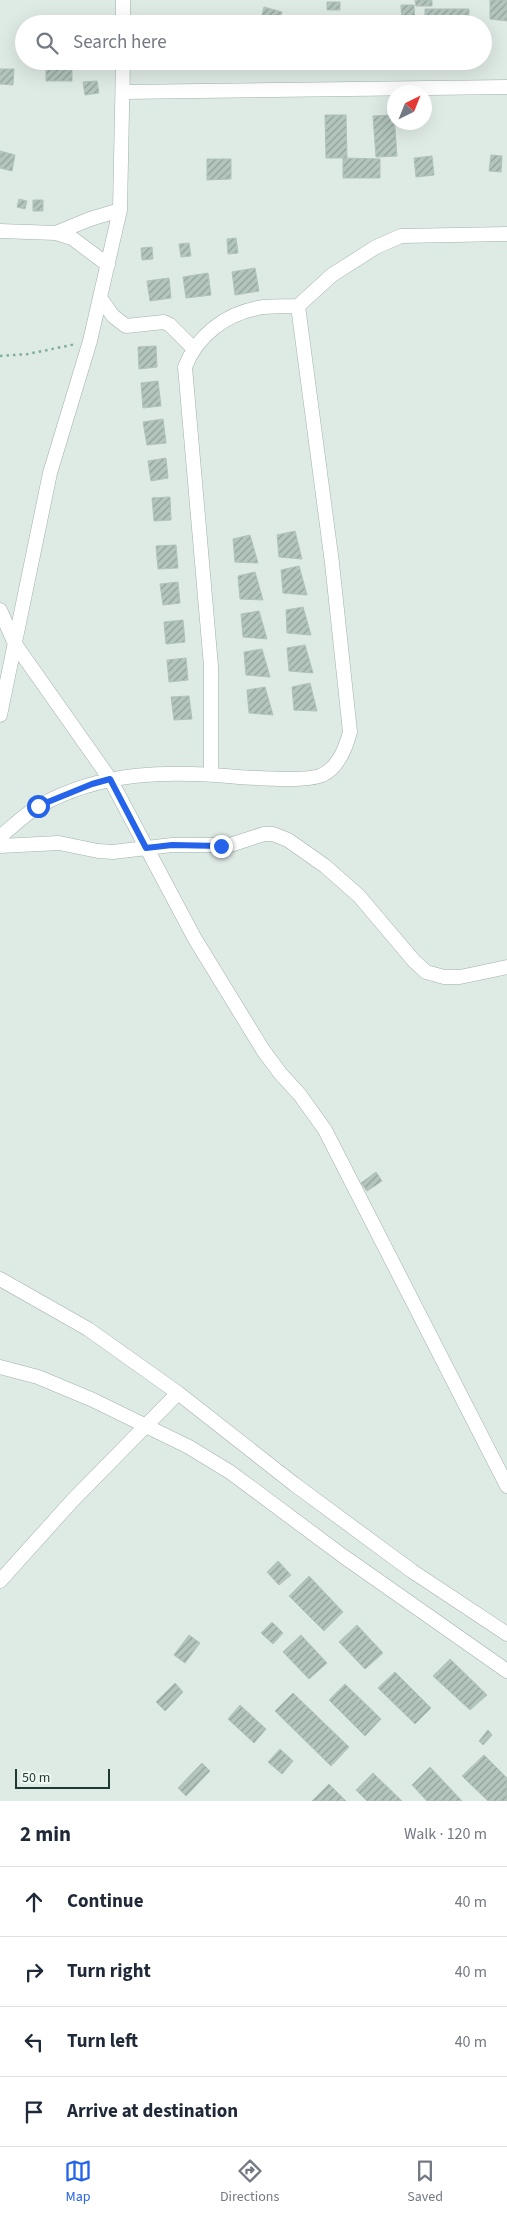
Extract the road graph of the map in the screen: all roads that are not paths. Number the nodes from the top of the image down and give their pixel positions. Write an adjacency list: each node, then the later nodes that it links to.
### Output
1 (124, 0): 2 (street)
2 (124, 15)
3 (123, 70): 5 (street)
4 (507, 87): 5 (street)
5 (123, 92): 6 (street)
6 (120, 210): 8 (street); 10 (street)
7 (0, 231): 8 (street)
8 (56, 233): 10 (street)
9 (507, 234): 12 (street)
10 (108, 265): 11 (street)
11 (101, 299): 13 (street); 15 (street)
12 (298, 306): 13 (street); 17 (street)
13 (194, 349): 17 (street)
14 (0, 610): 15 (street)
15 (15, 644): 16 (street); 18 (street)
16 (0, 714)
17 (211, 774): 18 (street)
18 (110, 779): 19 (street); 21 (street)
19 (0, 837)
20 (0, 846): 21 (street)
21 (146, 848): 22 (street); 27 (street)
22 (507, 967)
23 (0, 1279): 25 (street)
24 (0, 1367): 26 (street)
25 (178, 1393): 26 (street); 29 (street)
26 (146, 1427): 28 (street); 30 (street)
27 (507, 1486)
28 (0, 1581)
29 (507, 1634)
30 (507, 1671)

